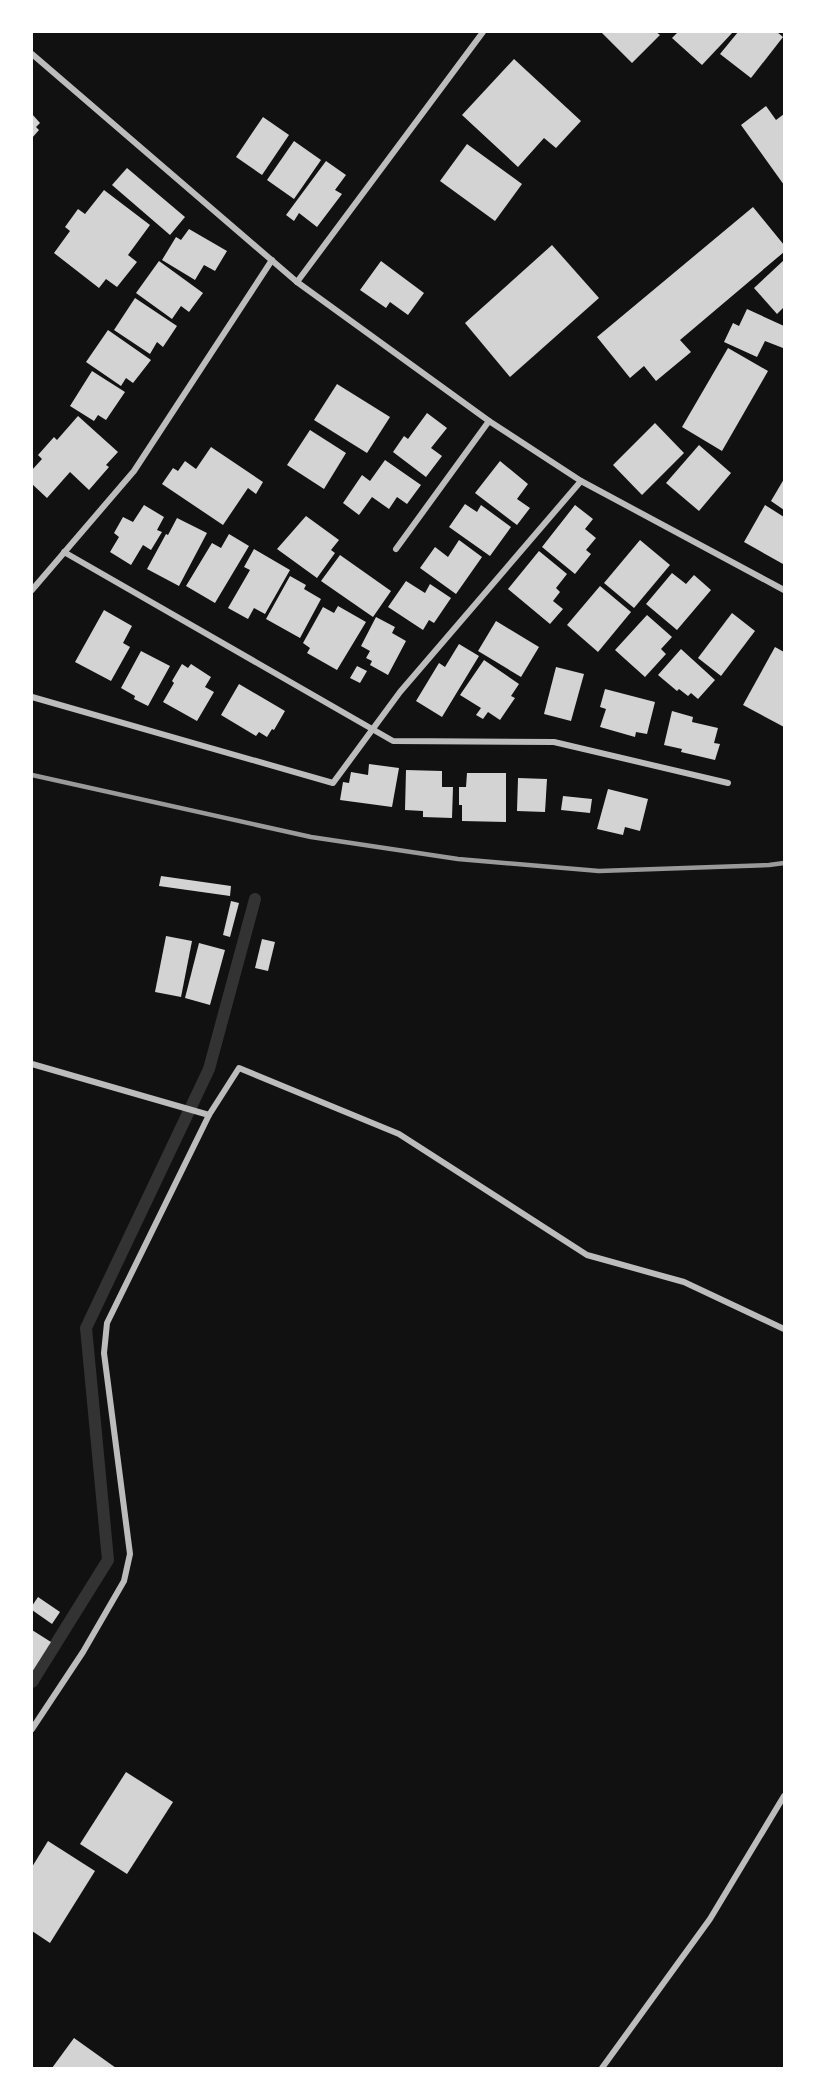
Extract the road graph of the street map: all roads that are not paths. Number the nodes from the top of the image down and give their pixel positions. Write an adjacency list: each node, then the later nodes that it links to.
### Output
1 (483, 32): 4 (street)
2 (32, 54): 3 (street)
3 (272, 260): 4 (street); 8 (street)
4 (297, 282): 5 (street)
5 (489, 421): 6 (street); 7 (street)
6 (581, 481): 10 (street); 12 (street)
7 (396, 549)
8 (64, 552): 9 (street); 12 (street)
9 (32, 590)
10 (784, 590)
11 (32, 697): 12 (street)
12 (373, 729): 13 (street)
13 (728, 783)
14 (32, 1064): 15 (street)
15 (209, 1115): 16 (street); 17 (street)
16 (784, 1329)
17 (32, 1729)
18 (784, 1796): 19 (street)
19 (602, 2068)

